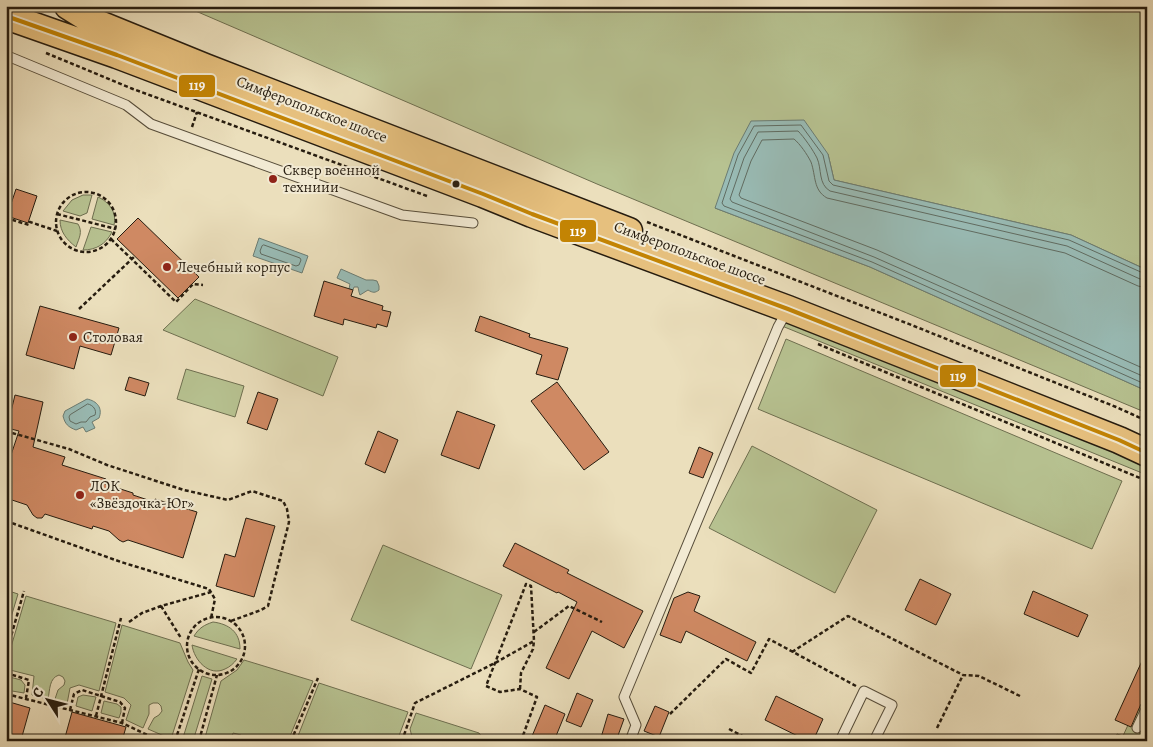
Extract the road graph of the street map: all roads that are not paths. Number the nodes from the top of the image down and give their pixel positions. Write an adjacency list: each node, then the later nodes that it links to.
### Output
1 (68, 6): 6 (main road, Симферопольское шоссе)
2 (6, 16): 5 (main road, Симферопольское шоссе)
3 (10, 57): 4 (lane)
4 (472, 223)
5 (788, 309): 7 (main road, Симферопольское шоссе); 10 (lane)
6 (1147, 433)
7 (1147, 453)
8 (1147, 707): 9 (lane)
9 (1137, 728)
10 (630, 741)
11 (840, 741): 12 (lane)
12 (874, 741)

